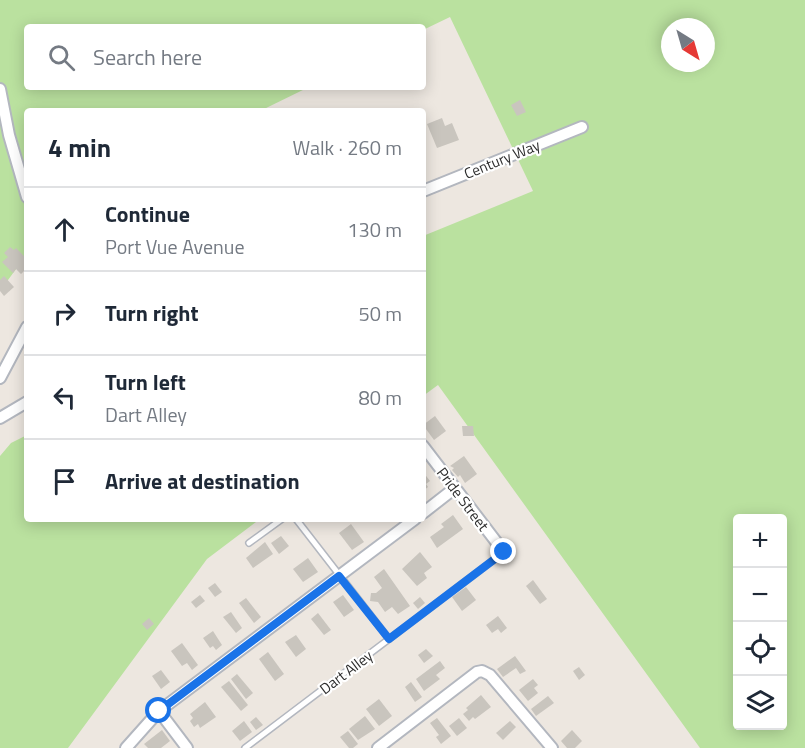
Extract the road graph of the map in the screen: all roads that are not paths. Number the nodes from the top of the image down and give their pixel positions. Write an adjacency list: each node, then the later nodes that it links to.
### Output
1 (0, 89): 3 (street)
2 (582, 127): 4 (street, Century Way)
3 (24, 187)
4 (426, 190)
5 (24, 333): 6 (street)
6 (0, 378)
7 (24, 404): 8 (street)
8 (0, 418)
9 (426, 450): 10 (street, Pride Street)
10 (455, 488): 11 (street); 16 (street, Pride Street)
11 (426, 511)
12 (278, 522): 15 (lane)
13 (298, 522): 17 (lane)
14 (410, 522): 17 (street)
15 (249, 543)
16 (504, 552): 18 (lane, Dart Alley)
17 (339, 576): 18 (lane); 19 (street)
18 (389, 639): 22 (lane, Dart Alley)
19 (159, 711): 20 (street); 21 (street)
20 (126, 748)
21 (187, 748)
22 (245, 748)
23 (378, 748): 24 (street)
24 (552, 748)

